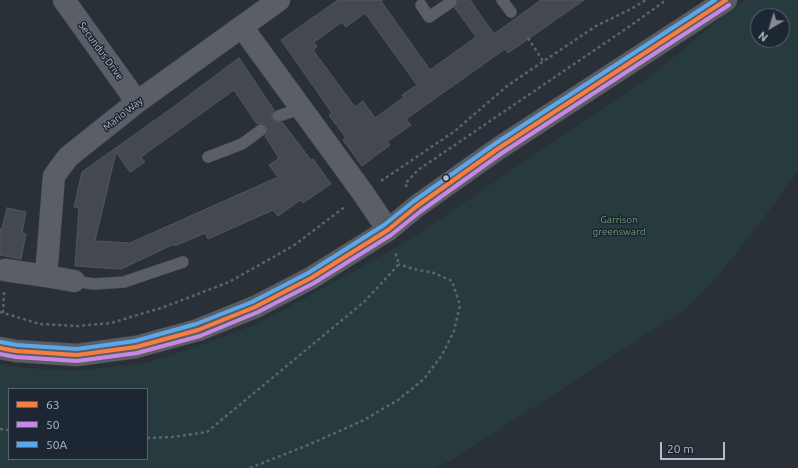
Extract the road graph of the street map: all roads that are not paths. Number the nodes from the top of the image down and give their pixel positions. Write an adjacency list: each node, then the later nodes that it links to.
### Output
1 (64, 0): 9 (street, Secundus Drive)
2 (279, 0): 8 (street, Mario Way)
3 (502, 0): 7 (lane)
4 (726, 0): 14 (street)
5 (451, 2): 6 (lane)
6 (421, 5)
7 (511, 12)
8 (242, 27): 9 (street, Mario Way); 10 (street)
9 (137, 102): 17 (street, Mario Way)
10 (301, 109): 11 (lane); 14 (street)
11 (278, 116)
12 (261, 130): 13 (lane)
13 (208, 158)
14 (388, 230): 19 (street)
15 (183, 262): 18 (lane)
16 (5, 270): 17 (street)
17 (46, 276): 18 (street)
18 (74, 281)
19 (0, 348)

